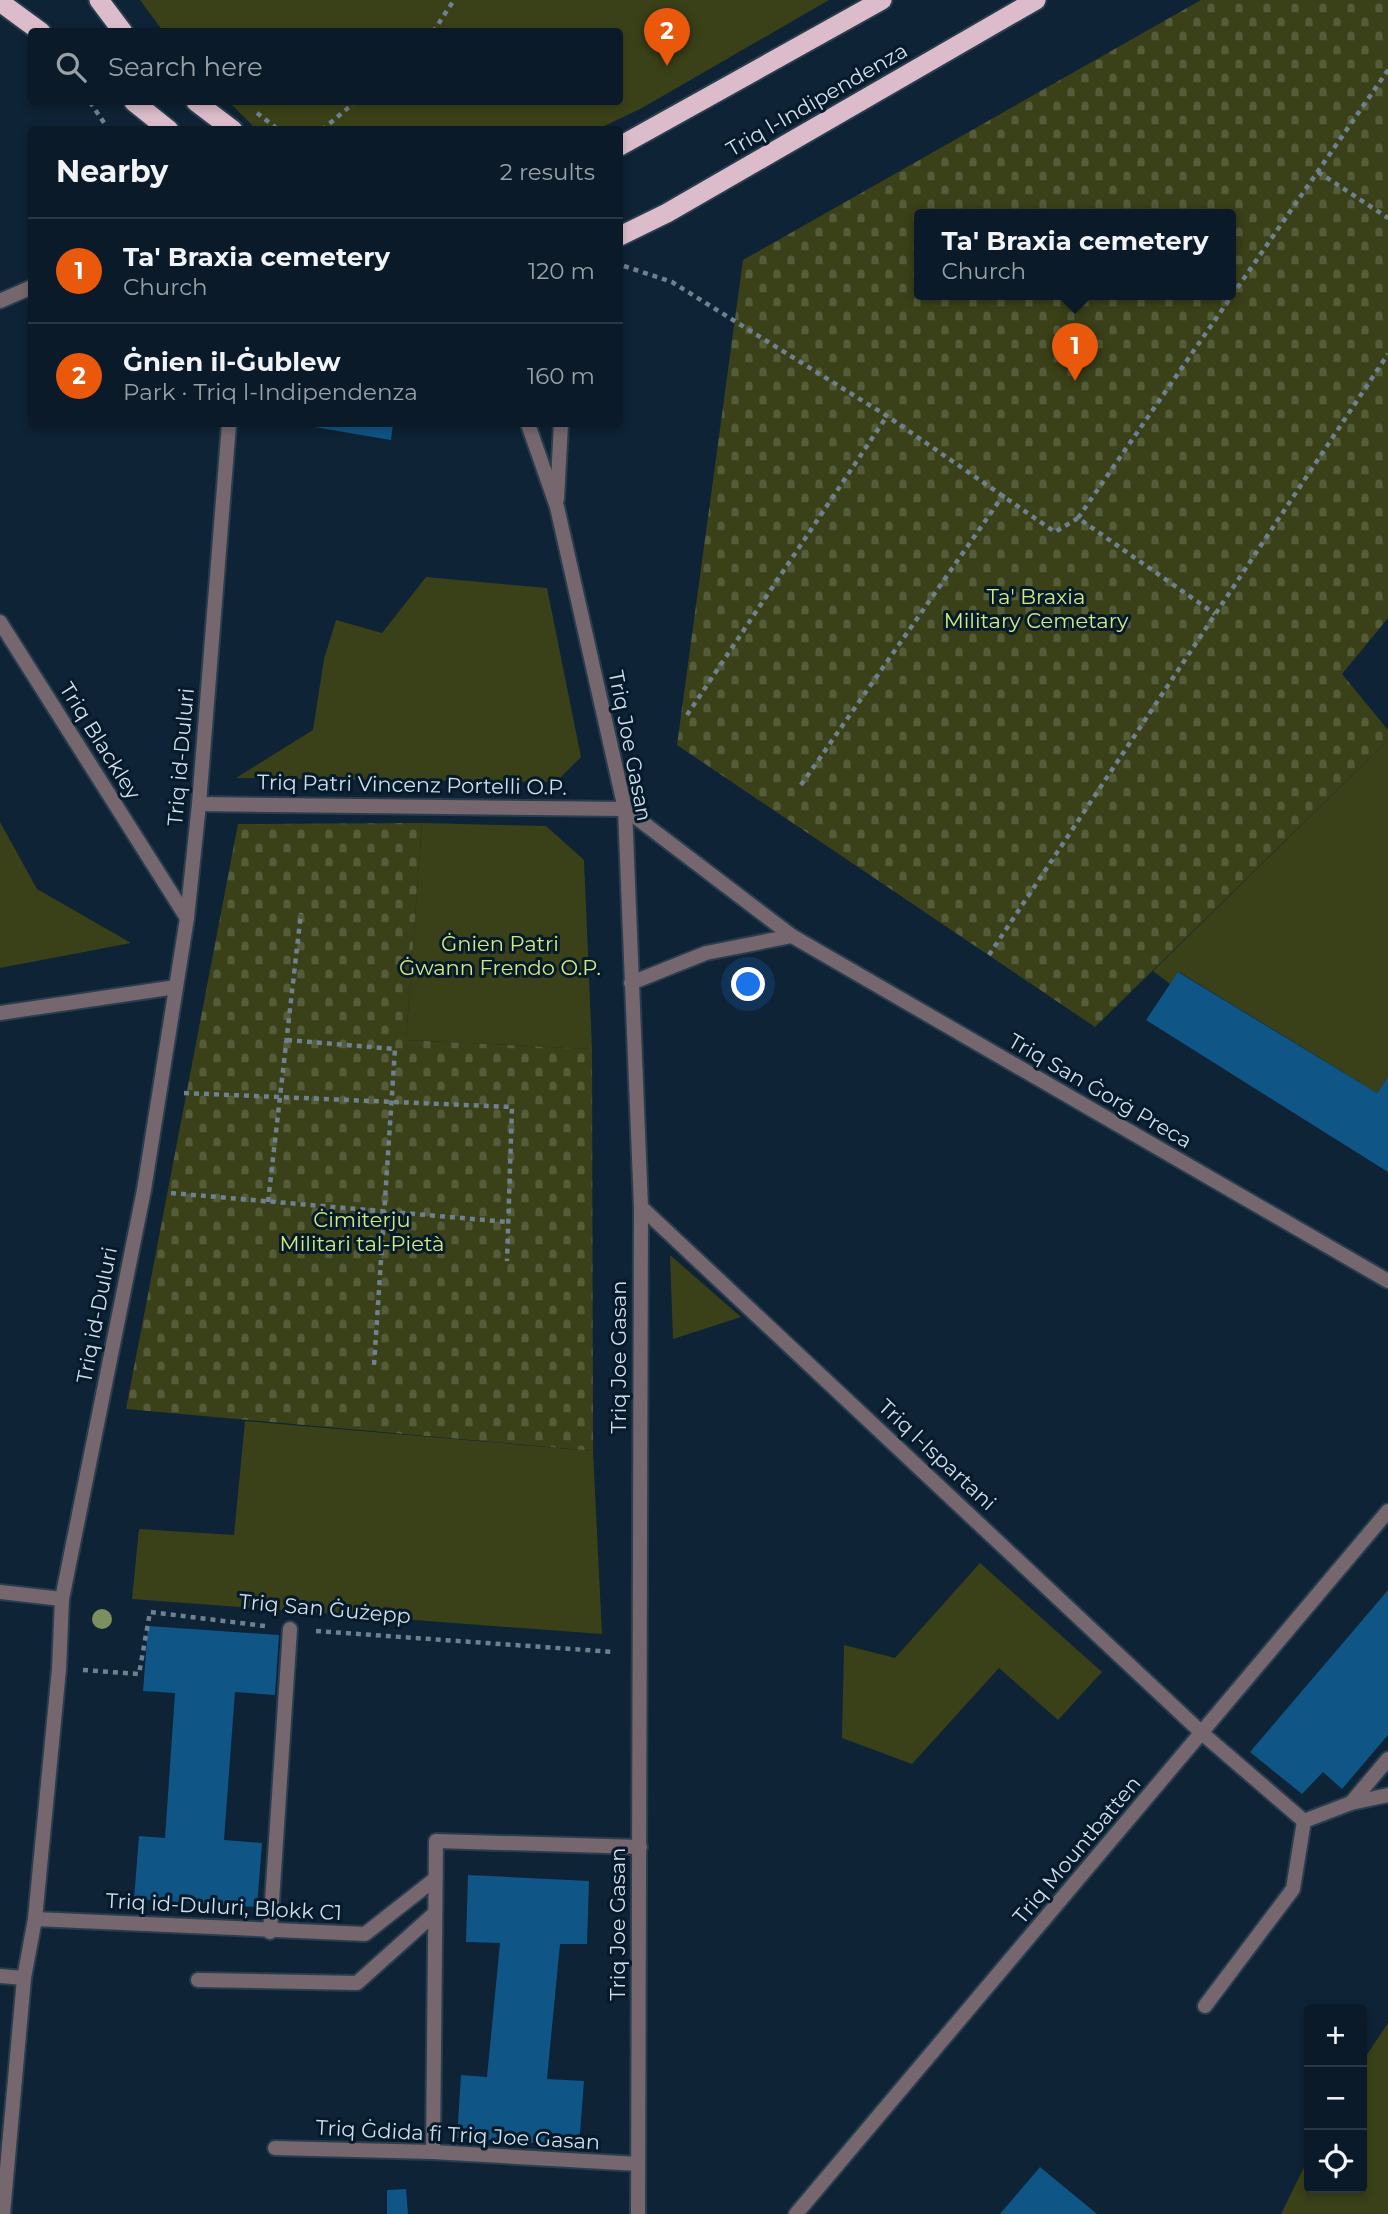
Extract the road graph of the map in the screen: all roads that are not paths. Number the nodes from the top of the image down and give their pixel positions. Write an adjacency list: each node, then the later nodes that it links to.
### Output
1 (99, 0): 6 (highway)
2 (882, 0): 11 (highway)
3 (1036, 0): 12 (highway, Triq l-Indipendenza)
4 (0, 2): 5 (highway)
5 (36, 28)
6 (120, 28)
7 (138, 105): 9 (highway)
8 (200, 105): 10 (highway)
9 (164, 126)
10 (228, 126)
11 (623, 144)
12 (623, 235)
13 (28, 289): 14 (street)
14 (0, 301)
15 (229, 427): 20 (street, Triq id-Duluri)
16 (529, 427): 18 (street, Triq Joe Gasan)
17 (561, 427): 18 (street, Triq Joe Gasan)
18 (557, 507): 21 (street, Triq Joe Gasan)
19 (0, 622): 22 (street, Triq Blackley)
20 (199, 804): 21 (street, Triq Patri Vincenz Portelli O.P.); 22 (street, Triq id-Duluri)
21 (625, 809): 23 (street, Triq San Ġorġ Preca); 24 (street, Triq Joe Gasan)
22 (187, 918): 25 (street, Triq id-Duluri)
23 (792, 936): 24 (street); 28 (street, Triq San Ġorġ Preca)
24 (631, 983): 27 (street, Triq Joe Gasan)
25 (176, 987): 26 (street); 31 (street, Triq id-Duluri)
26 (0, 1013)
27 (641, 1208): 33 (street, Triq l-Ispartani); 38 (street, Triq Joe Gasan)
28 (1388, 1281)
29 (1388, 1511): 33 (street, Triq Mountbatten)
30 (0, 1591): 31 (street)
31 (62, 1599): 41 (street, Triq id-Duluri)
32 (290, 1629): 42 (street)
33 (1203, 1734): 37 (street, Triq l-Ispartani); 52 (street, Triq Mountbatten)
34 (1388, 1759): 36 (street)
35 (1388, 1795): 36 (street)
36 (1351, 1803): 37 (street)
37 (1304, 1821): 46 (street)
38 (639, 1847): 39 (street); 49 (street, Triq Joe Gasan)
39 (435, 1879): 40 (street); 42 (street, Triq id-Duluri, Blokk C1)
40 (434, 1914): 45 (street); 48 (street)
41 (35, 1919): 42 (street, Triq id-Duluri, Blokk C1); 44 (street, Triq id-Duluri)
42 (270, 1932)
43 (0, 1976): 44 (street)
44 (24, 1978): 50 (street, Triq id-Duluri)
45 (198, 1980)
46 (1205, 2006)
47 (275, 2148): 48 (street, Triq Ġdida fi Triq Joe Gasan)
48 (433, 2152): 49 (street, Triq Ġdida fi Triq Joe Gasan)
49 (638, 2164): 51 (street, Triq Joe Gasan)
50 (3, 2214)
51 (638, 2214)
52 (796, 2214)

